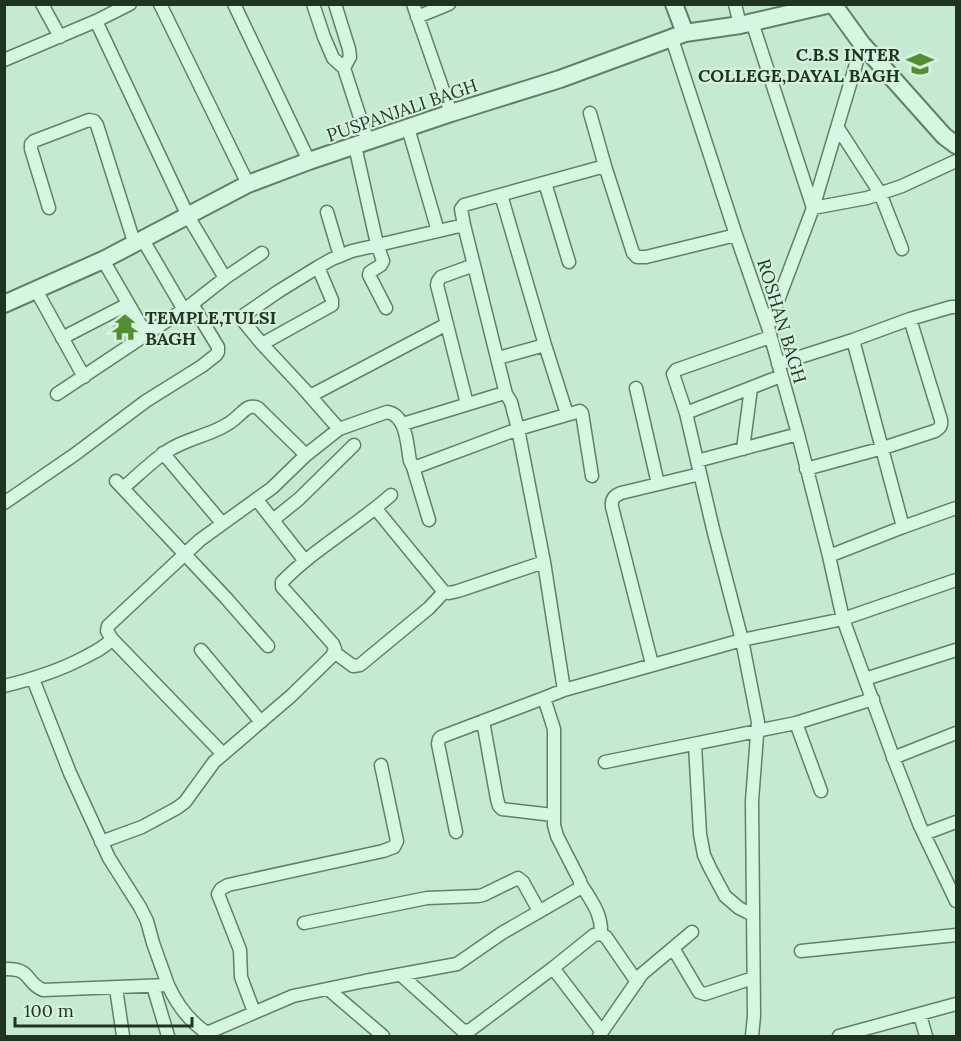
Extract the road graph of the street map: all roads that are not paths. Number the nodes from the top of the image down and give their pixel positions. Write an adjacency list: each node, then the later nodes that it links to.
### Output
1 (42, 4): 16 (street)
2 (130, 4): 13 (street)
3 (160, 4): 30 (street)
4 (234, 4): 26 (street)
5 (314, 4): 19 (street)
6 (335, 4): 19 (street)
7 (449, 4): 12 (street)
8 (674, 4): 15 (street)
9 (735, 4): 14 (street)
10 (832, 4): 11 (street, PUSPANJALI BAGH); 17 (street)
11 (808, 8): 14 (street, PUSPANJALI BAGH)
12 (415, 11): 20 (street)
13 (96, 21): 16 (street); 36 (street)
14 (746, 23): 15 (street, PUSPANJALI BAGH); 34 (street)
15 (679, 36): 20 (street, PUSPANJALI BAGH); 39 (street, ROSHAN BAGH)
16 (60, 37): 18 (street)
17 (862, 44): 23 (street); 25 (street)
18 (4, 60)
19 (344, 68): 24 (street)
20 (451, 113): 22 (street, PUSPANJALI BAGH)
21 (590, 113): 28 (street)
22 (408, 128): 24 (street, PUSPANJALI BAGH); 38 (street)
23 (838, 128): 31 (street); 34 (street)
24 (361, 144): 26 (street, PUSPANJALI BAGH); 41 (street)
25 (957, 146)
26 (309, 161): 30 (street, PUSPANJALI BAGH)
27 (957, 161): 31 (street)
28 (605, 166): 29 (street); 39 (street)
29 (545, 183): 32 (street); 46 (street)
30 (248, 184): 36 (street, PUSPANJALI BAGH)
31 (880, 193): 34 (street); 42 (street)
32 (501, 195): 37 (street); 63 (street)
33 (49, 208): 40 (street)
34 (813, 208): 58 (street)
35 (327, 212): 44 (street)
36 (188, 216): 40 (street, PUSPANJALI BAGH); 49 (street)
37 (464, 225): 38 (street); 47 (street)
38 (438, 231): 41 (street)
39 (736, 235): 58 (street, ROSHAN BAGH)
40 (139, 242): 45 (street, PUSPANJALI BAGH); 53 (street)
41 (377, 244): 44 (street); 55 (street)
42 (902, 249)
43 (262, 253): 49 (street)
44 (339, 256): 48 (street)
45 (103, 260): 50 (street, PUSPANJALI BAGH); 52 (street)
46 (569, 262)
47 (474, 265): 57 (street); 64 (street)
48 (318, 267): 62 (street); 62 (street)
49 (225, 278): 53 (street)
50 (36, 290): 51 (street, PUSPANJALI BAGH); 60 (street)
51 (4, 304)
52 (128, 304): 59 (street); 60 (street)
53 (188, 307): 59 (street); 92 (street)
54 (957, 307): 56 (street)
55 (386, 308)
56 (910, 319): 61 (street); 80 (street)
57 (447, 324): 71 (street); 72 (street)
58 (769, 332): 65 (street, ROSHAN BAGH); 73 (street)
59 (146, 334): 66 (street)
60 (63, 338): 66 (street)
61 (853, 340): 65 (street); 80 (street)
62 (262, 345): 71 (street)
63 (545, 345): 64 (street); 74 (street)
64 (498, 358): 70 (street)
65 (779, 370): 68 (street); 78 (street, ROSHAN BAGH)
66 (84, 376): 69 (street)
67 (636, 388): 89 (street)
68 (752, 388): 73 (street); 81 (street)
69 (57, 394)
70 (506, 394): 72 (street); 77 (street)
71 (310, 396): 76 (street)
72 (467, 404): 75 (street)
73 (686, 413): 84 (street)
74 (567, 414): 77 (street); 88 (street)
75 (403, 424): 76 (street); 85 (street)
76 (339, 429): 83 (street)
77 (519, 429): 85 (street); 102 (street)
78 (798, 434): 81 (street); 86 (street, ROSHAN BAGH)
79 (354, 445): 95 (street)
80 (883, 448): 86 (street); 98 (street)
81 (743, 449): 84 (street)
82 (164, 453): 83 (street); 97 (street); 99 (street)
83 (306, 455): 91 (street)
84 (697, 461): 87 (street)
85 (412, 466): 96 (street)
86 (806, 469): 100 (street, ROSHAN BAGH)
87 (700, 474): 89 (street); 107 (street)
88 (592, 476)
89 (658, 484): 112 (street)
90 (391, 495): 94 (street)
91 (257, 500): 95 (street); 97 (street)
92 (4, 503)
93 (957, 508): 98 (street)
94 (376, 509): 101 (street); 104 (street)
95 (273, 520): 101 (street)
96 (429, 520)
97 (222, 523): 99 (street)
98 (903, 527): 100 (street)
99 (184, 555): 106 (street); 108 (street)
100 (829, 556): 105 (street, ROSHAN BAGH)
101 (305, 561): 111 (street)
102 (544, 562): 104 (street); 116 (street)
103 (957, 580): 105 (street)
104 (444, 592): 111 (street)
105 (843, 619): 107 (street); 114 (street, ROSHAN BAGH)
106 (112, 639): 113 (street); 125 (street)
107 (742, 640): 112 (street); 122 (street)
108 (268, 646)
109 (201, 650): 120 (street)
110 (957, 650): 114 (street)
111 (334, 652): 120 (street)
112 (652, 664): 116 (street)
113 (33, 679): 115 (street); 134 (street)
114 (865, 679): 118 (street, ROSHAN BAGH)
115 (4, 686)
116 (564, 690): 117 (street)
117 (544, 698): 119 (street); 130 (street)
118 (873, 699): 121 (street); 126 (street, ROSHAN BAGH)
119 (483, 721): 130 (street); 132 (street)
120 (261, 722): 125 (street)
121 (796, 723): 122 (street); 129 (street)
122 (758, 732): 124 (street); 138 (street)
123 (957, 733): 126 (street)
124 (695, 745): 127 (street); 138 (street)
125 (224, 753): 134 (street)
126 (893, 758): 133 (street, ROSHAN BAGH)
127 (605, 762)
128 (381, 765): 155 (street)
129 (821, 791)
130 (553, 815): 135 (street)
131 (957, 822): 133 (street)
132 (456, 832)
133 (924, 834): 136 (street, ROSHAN BAGH)
134 (102, 842): 150 (street)
135 (581, 884): 137 (street); 141 (street)
136 (957, 901)
137 (539, 911): 139 (street); 147 (street)
138 (753, 915): 148 (street)
139 (304, 923)
140 (692, 932): 143 (street)
141 (601, 934): 145 (street); 149 (street)
142 (957, 934): 144 (street)
143 (673, 948): 148 (street); 149 (street)
144 (801, 951)
145 (552, 968): 147 (street); 157 (street)
146 (4, 969): 152 (street)
147 (401, 975): 153 (street)
148 (753, 978): 162 (street)
149 (636, 982): 157 (street)
150 (168, 985): 151 (street); 158 (street)
151 (153, 986): 152 (street); 160 (street)
152 (116, 988): 159 (street)
153 (328, 989): 155 (street); 161 (street)
154 (957, 1004): 156 (street)
155 (254, 1012): 158 (street)
156 (920, 1015): 163 (street); 164 (street)
157 (600, 1034)
158 (209, 1035)
159 (123, 1036)
160 (168, 1036)
161 (383, 1036)
162 (752, 1036)
163 (845, 1036)
164 (926, 1036)

